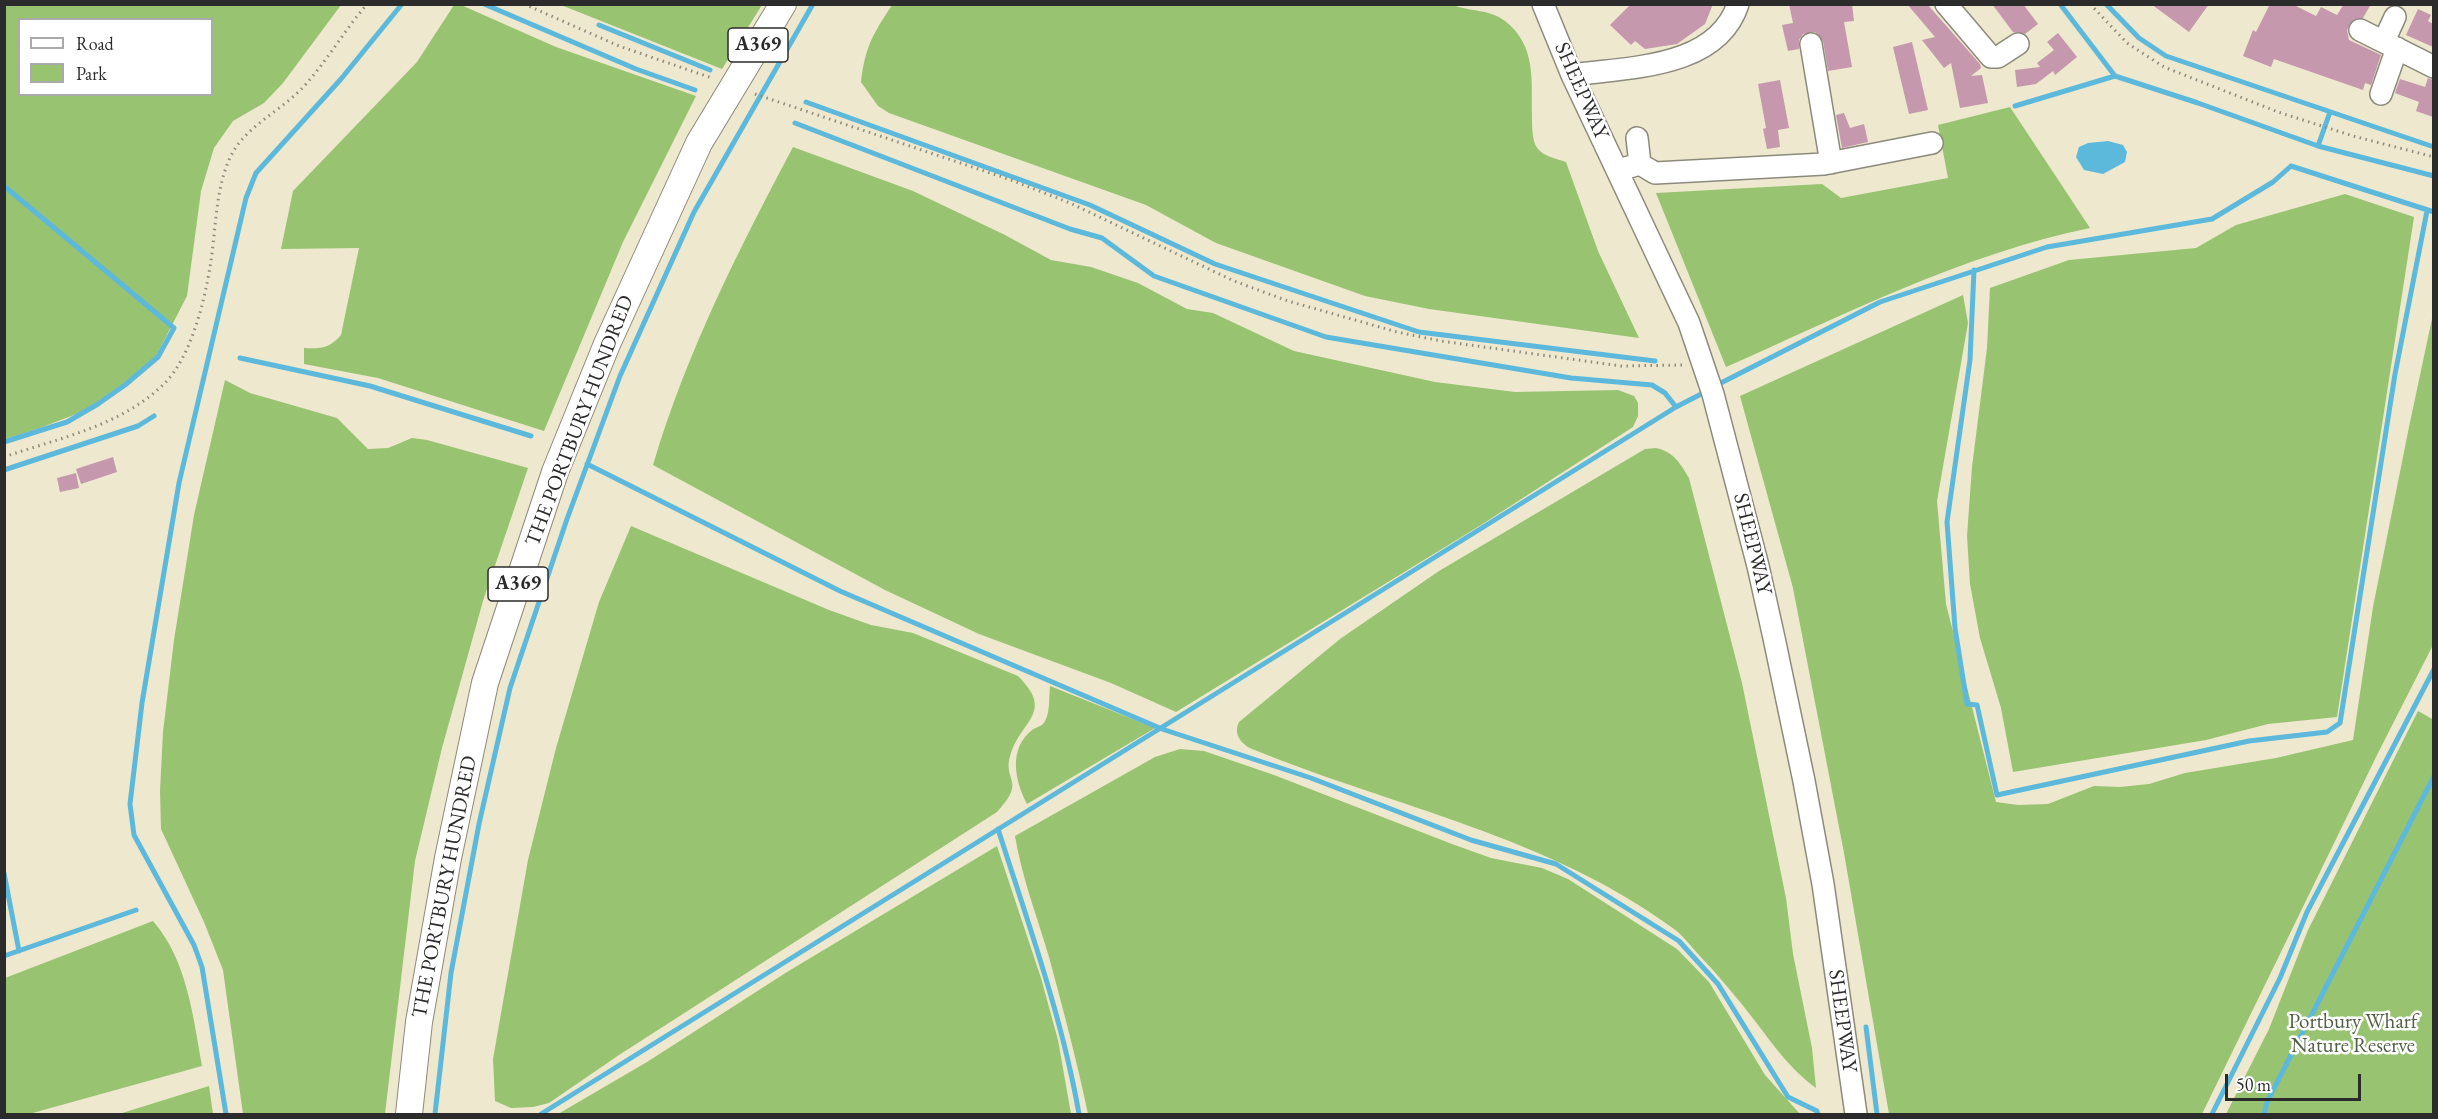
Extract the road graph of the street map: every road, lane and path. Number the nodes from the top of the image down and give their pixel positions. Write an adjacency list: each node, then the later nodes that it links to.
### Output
1 (367, 4): 24 (path)
2 (524, 4): 15 (path)
3 (783, 4): 15 (main road, THE PORTBURY HUNDRED / A369)
4 (1543, 4): 14 (street, SHEEPWAY)
5 (1738, 4): 14 (street)
6 (2090, 4): 19 (path)
7 (1954, 7): 11 (street)
8 (2395, 17): 12 (street)
9 (2360, 30): 12 (street)
10 (1811, 44): 20 (street)
11 (2018, 44)
12 (2391, 44): 13 (street); 16 (street)
13 (2433, 67)
14 (1572, 75): 22 (street, SHEEPWAY)
15 (742, 89): 23 (path); 25 (main road, THE PORTBURY HUNDRED / A369)
16 (2381, 94)
17 (1637, 138): 21 (street)
18 (1932, 143): 20 (street)
19 (2433, 157)
20 (1831, 163): 21 (street)
21 (1640, 164): 22 (street)
22 (1618, 170): 23 (street, SHEEPWAY)
23 (1704, 364): 26 (street, SHEEPWAY)
24 (4, 457)
25 (409, 1114)
26 (1856, 1114)

